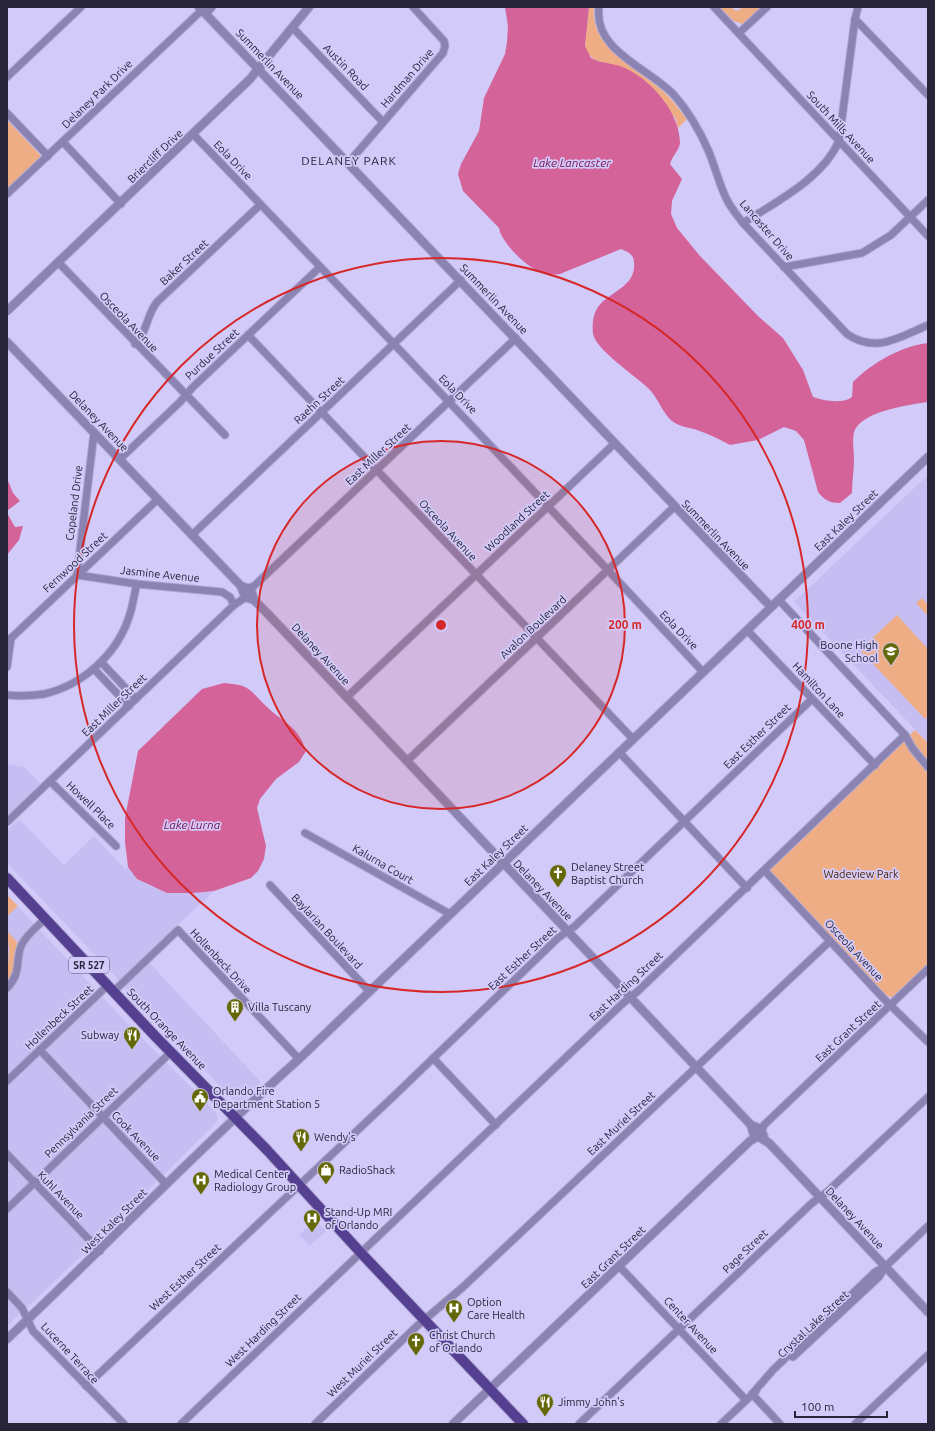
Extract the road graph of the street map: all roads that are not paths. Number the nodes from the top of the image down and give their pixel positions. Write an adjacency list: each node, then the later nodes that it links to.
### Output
1 (81, 7): 14 (street)
2 (212, 7): 9 (street, Delaney Park Drive)
3 (309, 7): 11 (street, Briercliff Drive)
4 (413, 7): 17 (street, Hardman Drive)
5 (599, 7): 28 (street, Lancaster Drive)
6 (714, 7): 12 (street)
7 (766, 7): 12 (street)
8 (858, 7): 10 (street)
9 (203, 10): 13 (street, Summerlin Avenue); 20 (street, Delaney Park Drive)
10 (855, 18): 15 (street); 19 (street)
11 (293, 28): 13 (street, Briercliff Drive); 17 (street, Austin Road)
12 (739, 33): 19 (street, South Mills Avenue)
13 (259, 69): 18 (street, Briercliff Drive); 22 (street, Summerlin Avenue)
14 (7, 77)
15 (928, 95)
16 (7, 113): 21 (street)
17 (383, 122): 22 (street, Hardman Drive)
18 (193, 134): 25 (street, Briercliff Drive); 26 (street, Eola Drive)
19 (839, 141): 27 (street, South Mills Avenue); 28 (street)
20 (63, 142): 21 (street, Delaney Park Drive); 25 (street)
21 (48, 156): 23 (street, Delaney Park Drive)
22 (349, 162): 33 (street, Summerlin Avenue)
23 (7, 194)
24 (928, 200): 27 (street)
25 (121, 204): 30 (street, Briercliff Drive)
26 (260, 205): 31 (street, Eola Drive); 40 (street, Baker Street)
27 (910, 217): 29 (street, South Mills Avenue); 32 (street)
28 (743, 223): 32 (street, Lancaster Drive)
29 (928, 236)
30 (58, 262): 34 (street, Briercliff Drive); 40 (street, Osceola Avenue)
31 (320, 267): 36 (street, Purdue Street); 39 (street, Eola Drive)
32 (784, 267): 35 (street, Lancaster Drive)
33 (461, 280): 37 (street, Summerlin Avenue); 39 (street, Raehn Street)
34 (7, 311)
35 (928, 325)
36 (248, 335): 41 (street, Purdue Street); 43 (street, Osceola Avenue)
37 (516, 338): 42 (street, East Miller Street); 46 (street, Summerlin Avenue)
38 (7, 342): 44 (street, Delaney Avenue)
39 (394, 343): 42 (street, Eola Drive); 43 (street, Raehn Street)
40 (135, 344): 41 (street, Osceola Avenue)
41 (186, 396): 45 (street, Osceola Avenue); 48 (street, Purdue Street)
42 (450, 401): 49 (street, East Miller Street); 51 (street, Eola Drive)
43 (322, 413): 49 (street, Osceola Avenue); 53 (street, Raehn Street)
44 (94, 433): 48 (street, Delaney Avenue); 55 (street, Copeland Drive)
45 (226, 435)
46 (615, 443): 51 (street, Woodland Street); 52 (street, Summerlin Avenue)
47 (928, 457): 59 (street, East Kaley Street)
48 (120, 459): 50 (street, Delaney Avenue)
49 (376, 470): 56 (street, Osceola Avenue); 58 (street, East Miller Street)
50 (158, 499): 53 (street, Delaney Avenue); 55 (street, Fernwood Street)
51 (549, 506): 54 (street, Eola Drive); 56 (street, Woodland Street)
52 (674, 507): 54 (street, Avalon Boulevard); 61 (street, Summerlin Avenue)
53 (192, 535): 58 (street, Delaney Avenue)
54 (607, 571): 63 (street, Avalon Boulevard); 68 (street, Eola Drive)
55 (77, 575): 57 (street, Jasmine Avenue); 64 (street, Fernwood Street)
56 (476, 575): 63 (street, Osceola Avenue); 70 (street, Woodland Street)
57 (137, 584): 60 (street, Jasmine Avenue); 65 (street)
58 (247, 593): 60 (street, East Miller Street); 70 (street, Delaney Avenue)
59 (779, 600): 61 (street, East Kaley Street); 74 (street)
60 (234, 605): 71 (street, East Miller Street)
61 (770, 607): 62 (street, East Kaley Street)
62 (747, 630): 68 (street, East Kaley Street); 72 (street, Hamilton Lane)
63 (537, 639): 75 (street, Osceola Avenue); 77 (street, Avalon Boulevard)
64 (8, 640): 66 (street)
65 (101, 662): 67 (street); 71 (street)
66 (7, 667)
67 (94, 669): 69 (street); 73 (street)
68 (703, 672): 75 (street, East Kaley Street)
69 (7, 695)
70 (347, 697): 77 (street, Delaney Avenue)
71 (136, 699): 73 (street, East Miller Street)
72 (812, 699): 78 (street, Hamilton Lane); 81 (street, East Esther Street)
73 (129, 706): 80 (street, East Miller Street)
74 (905, 735): 78 (street, East Harding Street); 79 (street)
75 (633, 739): 76 (street, East Kaley Street)
76 (619, 752): 81 (street); 85 (street, East Kaley Street)
77 (407, 761): 85 (street, Delaney Avenue)
78 (875, 765): 86 (street, East Harding Street)
79 (928, 767)
80 (50, 781): 82 (street, East Miller Street); 84 (street, Howell Place)
81 (684, 821): 89 (street); 93 (street, East Esther Street)
82 (8, 822)
83 (305, 833): 90 (street, Kalurna Court)
84 (116, 846)
85 (503, 863): 90 (street, East Kaley Street); 93 (street, Delaney Avenue)
86 (765, 871): 89 (street, East Harding Street); 94 (street, Osceola Avenue)
87 (7, 878): 91 (main road, South Orange Avenue / SR 527)
88 (270, 885): 98 (street, Baylarian Boulevard)
89 (747, 888): 99 (street, East Harding Street)
90 (450, 914): 98 (street, East Kaley Street)
91 (46, 918): 96 (street); 97 (main road, South Orange Avenue / SR 527)
92 (178, 930): 97 (street, Hollenbeck Street); 105 (street, Hollenbeck Drive)
93 (568, 931): 99 (street, Delaney Avenue); 104 (street, East Esther Street)
94 (830, 941): 100 (street, Osceola Avenue); 106 (street, East Muriel Street)
95 (928, 969): 100 (street, East Grant Street)
96 (7, 988)
97 (111, 988): 102 (street, Hollenbeck Street); 103 (main road, South Orange Avenue / SR 527)
98 (369, 991): 105 (street, East Kaley Street)
99 (630, 997): 106 (street, Delaney Avenue); 111 (street, East Harding Street)
100 (892, 1005): 101 (street, Osceola Avenue); 112 (street, East Grant Street)
101 (928, 1042)
102 (40, 1050): 107 (street, Hollenbeck Street); 109 (street, Cook Avenue)
103 (171, 1052): 109 (street, Pennsylvania Street); 110 (main road, South Orange Avenue / SR 527)
104 (433, 1058): 111 (street); 116 (street, East Esther Street)
105 (299, 1059): 110 (street, East Kaley Street)
106 (696, 1067): 112 (street, Delaney Avenue); 127 (street, East Muriel Street)
107 (7, 1081)
108 (928, 1097): 117 (street, Page Street)
109 (103, 1117): 114 (street, Pennsylvania Street); 115 (street, Cook Avenue)
110 (235, 1117): 115 (street, West Kaley Street); 116 (main road, South Orange Avenue / SR 527)
111 (496, 1126): 121 (street, East Harding Street)
112 (758, 1132): 117 (street, Delaney Avenue); 122 (street, East Grant Street)
113 (7, 1154): 114 (street, Kuhl Avenue)
114 (34, 1182): 118 (street, Pennsylvania Street); 120 (street, Kuhl Avenue)
115 (166, 1184): 120 (street, West Kaley Street)
116 (299, 1185): 121 (main road, South Orange Avenue / SR 527); 131 (street, West Esther Street)
117 (820, 1197): 123 (street, Delaney Avenue); 128 (street, Page Street)
118 (7, 1209)
119 (928, 1226): 123 (street, Crystal Lake Street)
120 (100, 1251): 126 (street, West Kaley Street)
121 (360, 1253): 127 (main road, South Orange Avenue / SR 527); 136 (street, West Harding Street)
122 (619, 1266): 128 (street, Center Avenue); 132 (street, East Grant Street)
123 (885, 1266): 125 (street, Delaney Avenue); 133 (street, Crystal Lake Street)
124 (7, 1292): 126 (street, Lucerne Terrace)
125 (928, 1312)
126 (28, 1320): 129 (street, West Kaley Street); 131 (street, Lucerne Terrace)
127 (426, 1320): 132 (main road, South Orange Avenue / SR 527); 137 (street, West Muriel Street)
128 (679, 1329): 134 (street, Center Avenue); 140 (street, Page Street)
129 (7, 1339)
130 (928, 1355): 143 (street)
131 (86, 1386): 135 (street, Lucerne Terrace)
132 (490, 1388): 138 (street, East Grant Street); 139 (main road, South Orange Avenue / SR 527)
133 (752, 1394): 134 (street, Crystal Lake Street); 142 (street)
134 (746, 1400): 141 (street, Crystal Lake Street)
135 (124, 1424)
136 (181, 1424)
137 (315, 1424)
138 (453, 1424)
139 (523, 1424)
140 (579, 1424)
141 (721, 1424)
142 (780, 1424)
143 (855, 1424)

